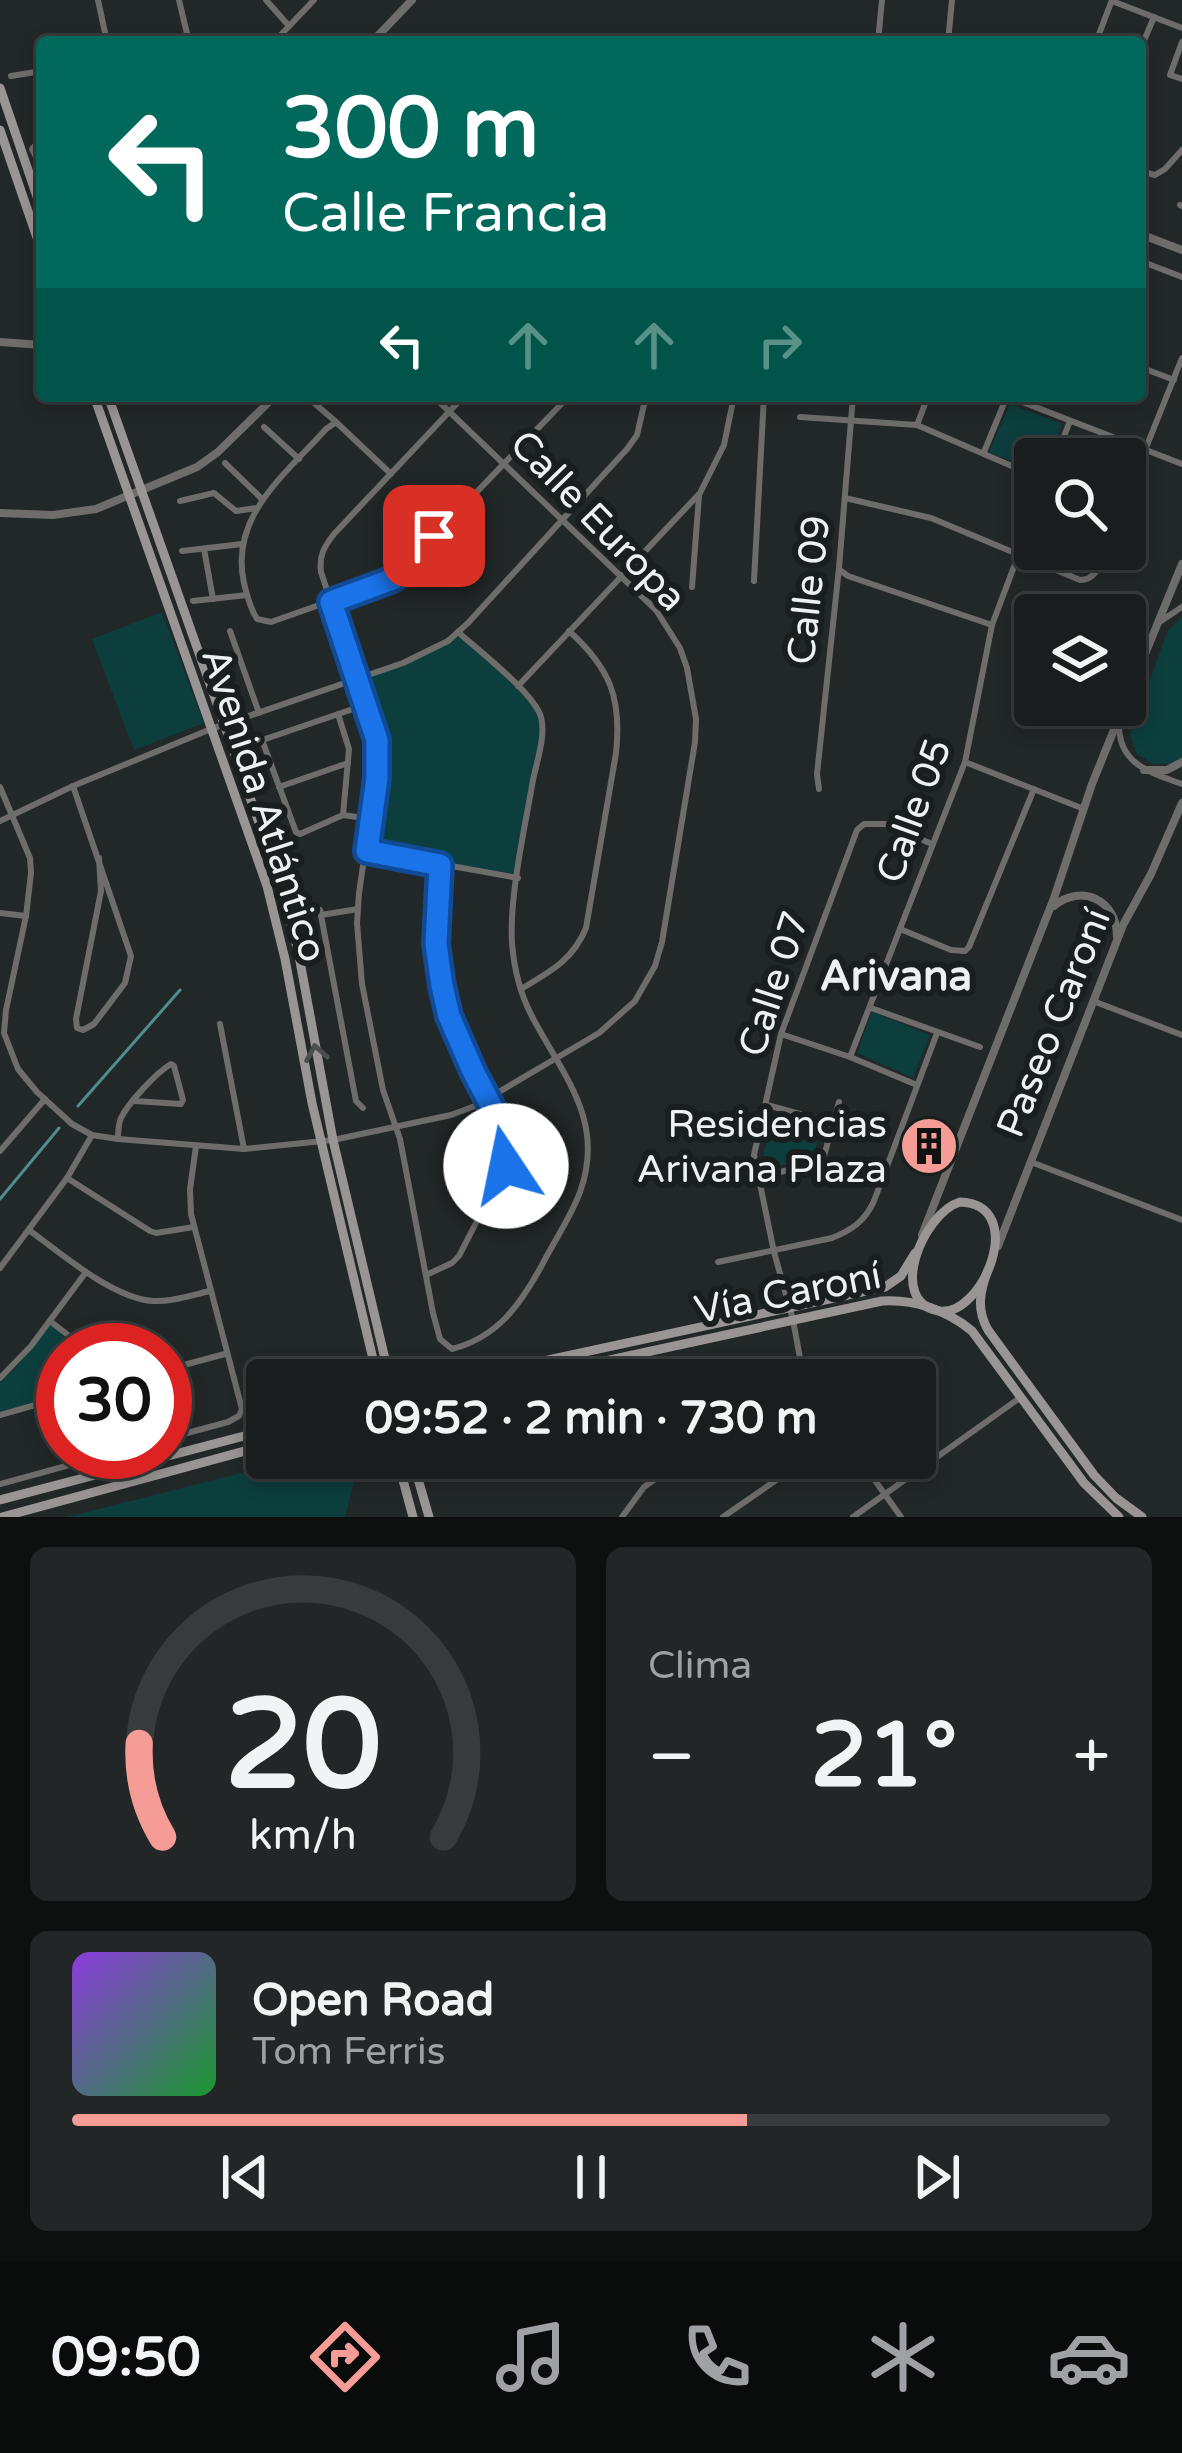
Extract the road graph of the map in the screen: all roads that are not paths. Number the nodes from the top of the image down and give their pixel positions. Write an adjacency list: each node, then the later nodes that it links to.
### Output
1 (98, 0): 12 (street)
2 (179, 0): 13 (street)
3 (266, 0): 10 (street)
4 (314, 0): 10 (street)
5 (412, 0): 15 (street)
6 (882, 0): 16 (street)
7 (952, 0): 17 (street)
8 (1112, 0): 9 (street); 18 (street)
9 (1154, 17): 11 (street); 19 (street)
10 (289, 26): 14 (street)
11 (1182, 28)
12 (106, 36)
13 (188, 36)
14 (280, 36)
15 (379, 36)
16 (879, 36)
17 (949, 36)
18 (1098, 36)
19 (1146, 36)
20 (1182, 41): 23 (street)
21 (36, 74): 22 (street)
22 (11, 76)
23 (1182, 79)
24 (0, 88): 28 (main road)
25 (0, 130): 29 (main road)
26 (1182, 150): 27 (street)
27 (1146, 173)
28 (36, 193)
29 (36, 235)
30 (1146, 236): 31 (street)
31 (1182, 250)
32 (1146, 263): 33 (street)
33 (1182, 277)
34 (0, 342): 35 (street)
35 (36, 345)
36 (1182, 358): 38 (street)
37 (1146, 369): 38 (street)
38 (1174, 380): 62 (street)
39 (96, 402): 73 (main road, Avenida Atlántico)
40 (110, 402): 71 (main road, Avenida Atlántico)
41 (269, 402): 71 (street)
42 (313, 402): 56 (street)
43 (440, 402): 53 (street, Calle Europa)
44 (458, 402): 53 (street)
45 (562, 402): 67 (street)
46 (645, 402): 79 (street)
47 (733, 402): 72 (street)
48 (764, 402): 90 (street)
49 (853, 402): 57 (street, Calle 09)
50 (926, 402): 58 (street)
51 (1005, 402): 64 (street)
52 (1022, 402): 55 (street)
53 (450, 411): 67 (street, Calle Europa); 70 (street)
54 (800, 417): 57 (street)
55 (1070, 421): 60 (street); 61 (street)
56 (336, 422): 65 (street); 70 (street)
57 (851, 422): 58 (street); 75 (street, Calle 09)
58 (917, 425): 64 (street)
59 (265, 427): 65 (street)
60 (1063, 438)
61 (1119, 438)
62 (1146, 445)
63 (1146, 447): 68 (street)
64 (984, 452): 69 (street)
65 (298, 459): 74 (street)
66 (225, 463): 74 (street)
67 (505, 463): 79 (street, Calle Europa); 95 (street)
68 (1182, 464)
69 (1014, 466)
70 (391, 474): 95 (street)
71 (140, 491): 73 (street); 108 (main road, Avenida Atlántico)
72 (700, 493): 89 (street); 91 (street)
73 (128, 496): 78 (street); 111 (main road, Avenida Atlántico)
74 (262, 498): 77 (street)
75 (845, 498): 83 (street); 86 (street, Calle 09)
76 (181, 501): 77 (street)
77 (257, 508): 80 (street)
78 (0, 513)
79 (564, 520): 89 (street, Calle Europa); 100 (street)
80 (242, 544): 81 (street); 92 (street)
81 (204, 548): 82 (street); 93 (street)
82 (182, 551)
83 (1014, 554)
84 (1182, 564): 98 (street, Paseo Caroní)
85 (1014, 567): 97 (street, Calle 05)
86 (839, 568): 97 (street); 122 (street, Calle 09)
87 (1054, 570): 88 (street)
88 (1095, 570)
89 (621, 576): 101 (street); 150 (street, Calle Europa)
90 (754, 580)
91 (692, 587)
92 (247, 595): 93 (street); 95 (street)
93 (213, 598): 94 (street)
94 (194, 601)
95 (331, 602): 103 (street)
96 (1182, 607): 98 (street)
97 (992, 625): 114 (street, Calle 05)
98 (1156, 627): 102 (street, Paseo Caroní)
99 (230, 631): 106 (street)
100 (458, 632): 103 (street); 104 (street)
101 (569, 632): 104 (street); 141 (street)
102 (1146, 652)
103 (356, 680): 106 (street); 128 (street)
104 (518, 686): 134 (street)
105 (353, 709): 107 (street)
106 (259, 713): 108 (street)
107 (338, 714): 112 (street); 115 (street)
108 (224, 725): 111 (street); 162 (main road, Avenida Atlántico, one-way to 108)
109 (1116, 726): 125 (street, Paseo Caroní)
110 (1119, 726): 117 (street)
111 (211, 729): 119 (street); 162 (main road, Avenida Atlántico)
112 (262, 740): 113 (street); 121 (street)
113 (248, 745)
114 (965, 762): 123 (street); 130 (street, Calle 05)
115 (348, 763): 121 (street); 127 (street)
116 (1182, 763): 117 (street)
117 (1144, 770): 118 (street)
118 (1182, 784)
119 (73, 786): 126 (street); 132 (street)
120 (0, 787): 126 (street)
121 (279, 787): 127 (street)
122 (818, 789)
123 (1034, 789): 125 (street); 139 (street)
124 (1182, 803): 140 (street, Paseo Caroní)
125 (1084, 809): 137 (street, Paseo Caroní)
126 (14, 814): 129 (street); 138 (street)
127 (343, 815): 128 (street)
128 (370, 820): 131 (street)
129 (0, 821)
130 (932, 844): 139 (street, Calle 05); 146 (street, Calle 07)
131 (367, 851): 133 (street); 135 (street)
132 (98, 858): 132 (street)
133 (440, 865): 134 (street); 152 (street)
134 (518, 878): 141 (street)
135 (358, 909): 157 (street); 159 (street)
136 (0, 913): 138 (street)
137 (1048, 914): 140 (street); 173 (street, Paseo Caroní)
138 (26, 916): 153 (street)
139 (900, 929): 143 (street, Calle 05)
140 (1116, 944): 142 (street, Paseo Caroní)
141 (521, 988): 150 (street)
142 (1094, 1001): 147 (street); 166 (street, Paseo Caroní)
143 (870, 1008): 145 (street); 149 (street, Calle 05)
144 (220, 1024): 164 (street)
145 (937, 1033): 148 (street); 151 (street)
146 (781, 1034): 149 (street); 156 (street, Calle 07)
147 (1182, 1035)
148 (980, 1047)
149 (850, 1057): 151 (street)
150 (557, 1058): 152 (street, Calle Europa); 178 (street)
151 (917, 1085): 172 (street)
152 (489, 1098): 159 (street, Calle Europa); 178 (street)
153 (45, 1099): 160 (street); 165 (street)
154 (134, 1101): 154 (street); 161 (street)
155 (838, 1102): 158 (street)
156 (766, 1105): 158 (street); 167 (street, Calle 07)
157 (363, 1108)
158 (833, 1123): 167 (street)
159 (395, 1126): 162 (street, Calle Europa); 178 (street)
160 (92, 1135): 161 (street, Calle Europa); 168 (street)
161 (118, 1139): 163 (street, Calle Europa)
162 (328, 1140): 164 (street, Calle Europa); 186 (main road, Avenida Atlántico)
163 (196, 1146): 164 (street, Calle Europa); 170 (street)
164 (244, 1149)
165 (0, 1150)
166 (1030, 1162): 169 (street); 176 (street, Paseo Caroní)
167 (758, 1177): 172 (street, Calle 07)
168 (67, 1178): 170 (street); 171 (street)
169 (1182, 1220)
170 (194, 1227): 179 (street)
171 (29, 1229): 175 (street); 177 (street)
172 (774, 1252): 174 (street); 180 (street, Calle 07)
173 (915, 1253): 176 (main road); 180 (main road, Vía Caroní); 181 (main road)
174 (718, 1262)
175 (0, 1268)
176 (988, 1270): 181 (main road, Paseo Caroní); 207 (main road)
177 (86, 1272): 179 (street); 183 (street)
178 (426, 1275)
179 (210, 1291): 185 (street)
180 (790, 1307): 182 (street, Calle 07); 187 (main road, Vía Caroní)
181 (936, 1310): 182 (main road, Vía Caroní); 192 (main road, Vía Caroní)
182 (793, 1320): 188 (main road, Vía Caroní); 189 (street, Calle 07)
183 (50, 1321): 184 (street); 191 (street)
184 (52, 1323)
185 (227, 1354): 190 (street); 195 (street)
186 (379, 1359)
187 (552, 1359)
188 (614, 1359)
189 (798, 1359)
190 (192, 1363)
191 (0, 1378)
192 (1021, 1397): 205 (street); 208 (main road, Vía Caroní)
193 (36, 1405): 194 (street)
194 (0, 1415)
195 (192, 1432)
196 (246, 1436): 206 (main road)
197 (246, 1451): 209 (main road)
198 (36, 1474): 204 (street)
199 (403, 1479): 210 (main road)
200 (418, 1479): 211 (main road)
201 (655, 1479): 212 (street)
202 (778, 1479): 213 (street)
203 (874, 1479): 205 (street)
204 (0, 1484)
205 (885, 1495): 214 (street); 215 (street)
206 (0, 1501)
207 (1120, 1502): 208 (street); 216 (main road)
208 (1116, 1516)
209 (2, 1517)
210 (413, 1517)
211 (429, 1517)
212 (622, 1517)
213 (723, 1517)
214 (854, 1517)
215 (901, 1517)
216 (1142, 1517)

